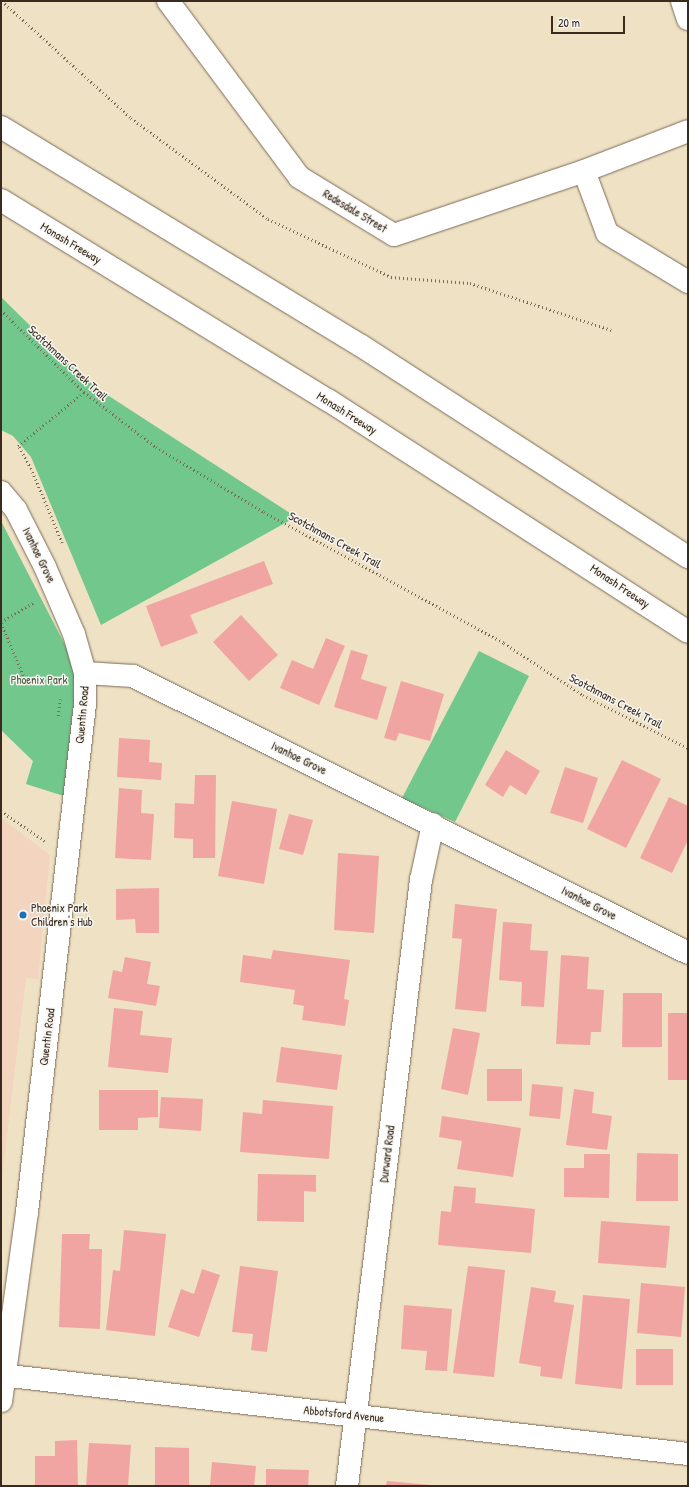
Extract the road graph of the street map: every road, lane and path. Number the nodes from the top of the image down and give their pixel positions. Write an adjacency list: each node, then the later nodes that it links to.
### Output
1 (168, 1): 6 (main road, Redesdale Street)
2 (682, 1): 3 (main road)
3 (688, 19)
4 (1, 127): 13 (main road)
5 (688, 131): 6 (main road, Redesdale Street)
6 (584, 171): 8 (main road)
7 (1, 200): 16 (main road, Monash Freeway)
8 (688, 282)
9 (1, 310): 10 (path, Scotchmans Creek Trail)
10 (84, 392): 12 (path); 21 (path, Scotchmans Creek Trail)
11 (1, 492): 17 (main road, Ivanhoe Grove)
12 (63, 545)
13 (688, 557)
14 (37, 609): 15 (path)
15 (1, 623): 18 (path)
16 (688, 632)
17 (85, 673): 23 (main road, Ivanhoe Grove); 24 (main road, Quentin Road)
18 (27, 683)
19 (60, 692): 20 (path)
20 (57, 722)
21 (688, 748)
22 (1, 811): 24 (path)
23 (433, 824): 25 (main road, Ivanhoe Grove); 28 (main road, Durward Road)
24 (68, 855): 26 (main road, Quentin Road)
25 (688, 953)
26 (2, 1375): 27 (main road, Quentin Road); 28 (main road, Abbotsford Avenue)
27 (1, 1401)
28 (355, 1416): 29 (main road, Abbotsford Avenue); 30 (main road, Durward Road)
29 (688, 1454)
30 (347, 1486)

